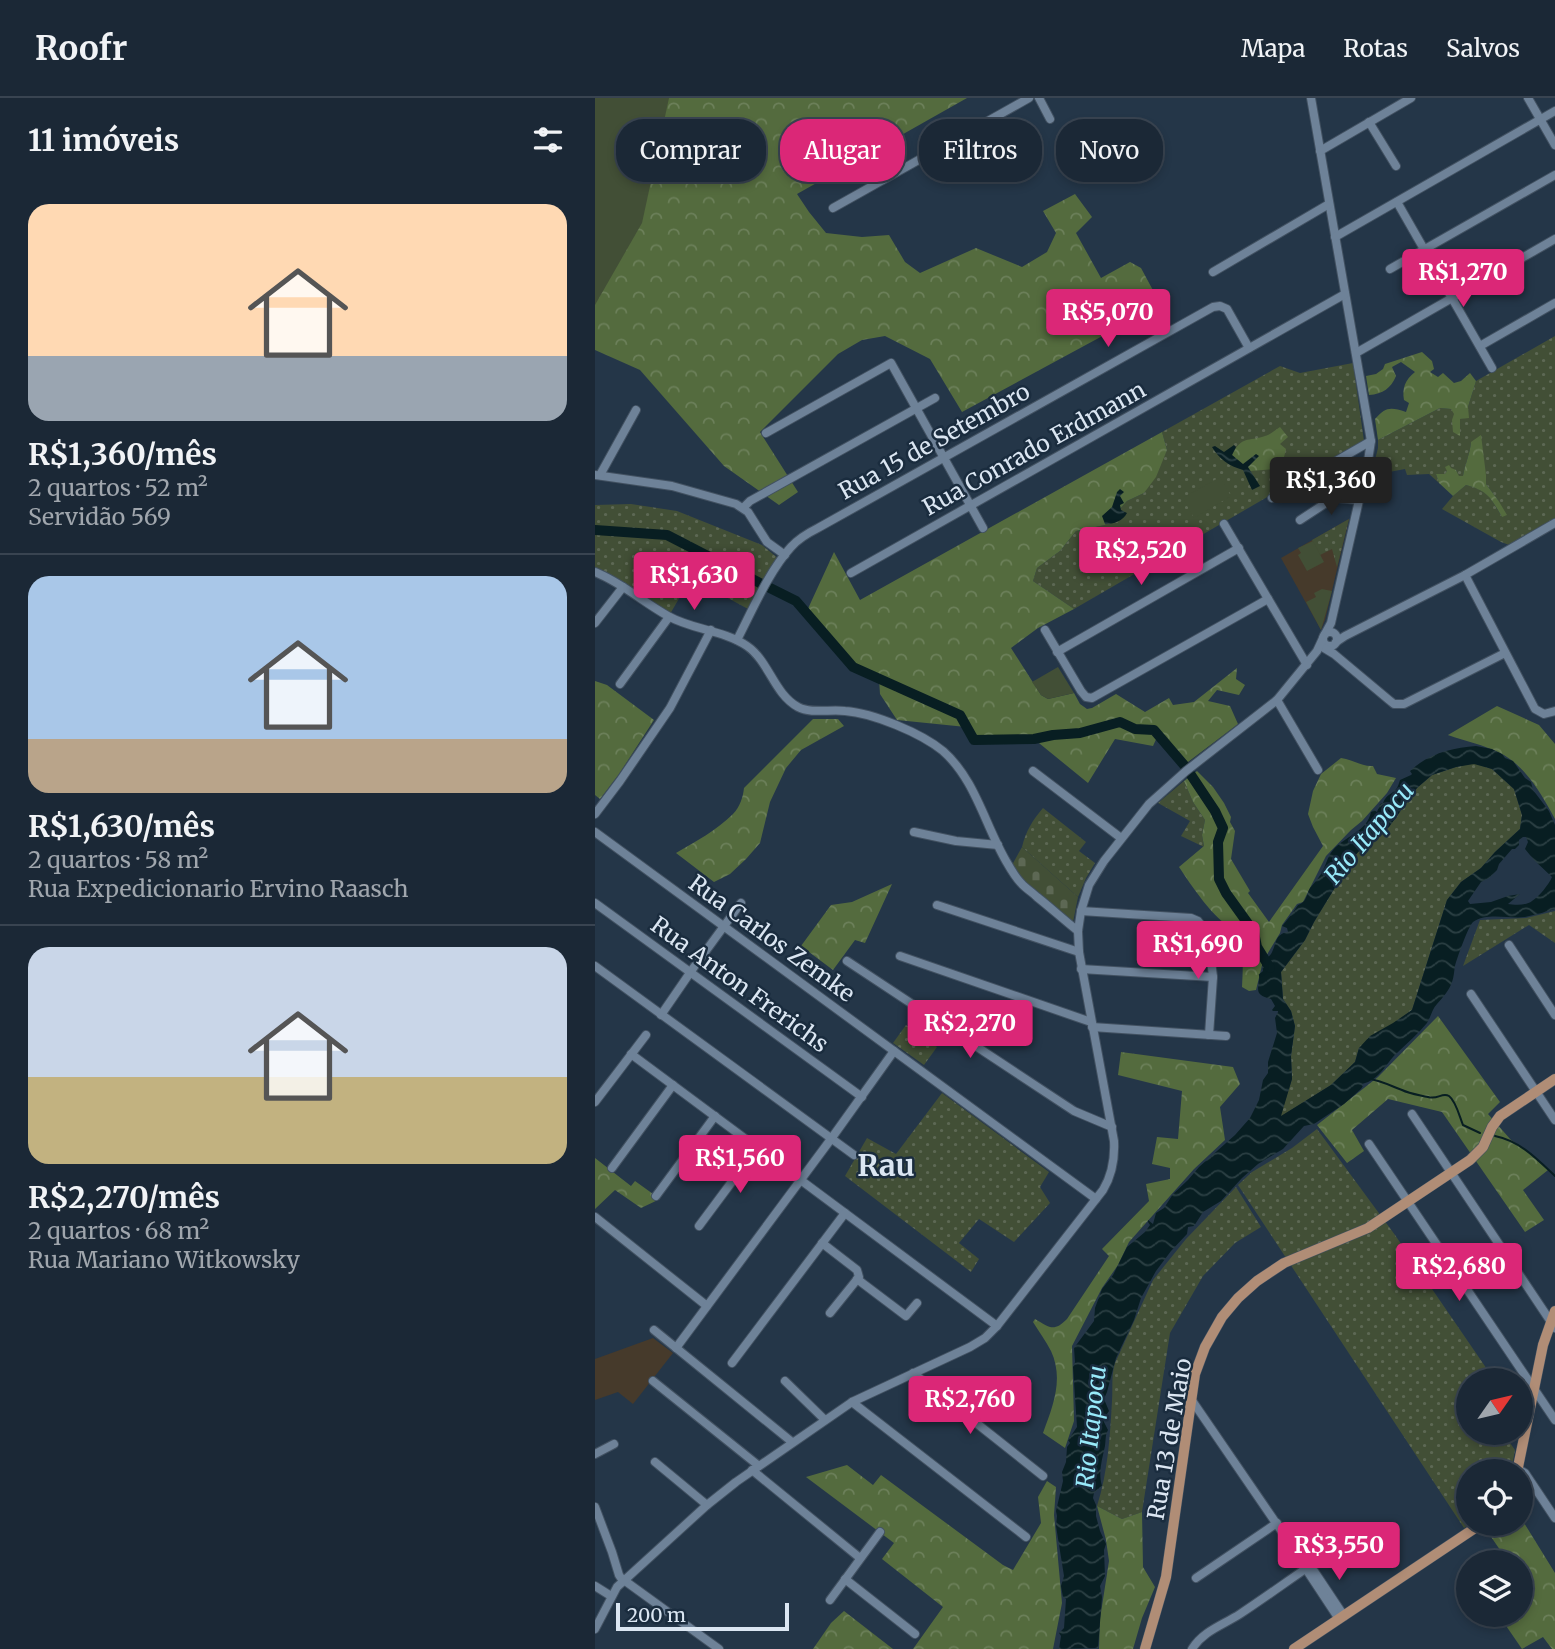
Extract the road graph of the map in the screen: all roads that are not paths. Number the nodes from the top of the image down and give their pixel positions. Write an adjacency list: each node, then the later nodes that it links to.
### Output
1 (1028, 98): 16 (street)
2 (1038, 98): 7 (street)
3 (1311, 98): 11 (street)
4 (1411, 98): 9 (street)
5 (1528, 98): 8 (street)
6 (1555, 111): 8 (street)
7 (1051, 119)
8 (1541, 120): 10 (street); 14 (street)
9 (1369, 122): 11 (street); 12 (street)
10 (1555, 145)
11 (1319, 151): 15 (street)
12 (1396, 166)
13 (1555, 174): 19 (street)
14 (1397, 202): 17 (street); 19 (street)
15 (1329, 204): 17 (street); 21 (street)
16 (833, 208)
17 (1335, 237): 22 (street)
18 (1555, 239): 23 (street)
19 (1424, 249): 20 (street); 23 (street)
20 (1390, 269)
21 (1213, 272)
22 (1345, 294): 26 (street, Rua Conrado Erdmann); 27 (street)
23 (1452, 298): 25 (street); 27 (street)
24 (1555, 303): 25 (street)
25 (1480, 346): 28 (street)
26 (1249, 348): 34 (street, Rua 15 de Setembro); 38 (street, Rua Conrado Erdmann)
27 (1356, 353): 33 (street)
28 (1492, 368)
29 (935, 398): 30 (street)
30 (916, 408): 32 (street); 34 (street); 39 (street)
31 (636, 410): 35 (street)
32 (766, 433)
33 (1371, 441): 36 (street); 37 (street)
34 (944, 458): 38 (street); 45 (street, Rua 15 de Setembro)
35 (598, 475): 39 (street)
36 (1272, 498)
37 (1359, 500): 40 (street); 53 (street)
38 (971, 505): 43 (street); 47 (street, Rua Conrado Erdmann)
39 (743, 508): 45 (street)
40 (1300, 520)
41 (1555, 523): 48 (street)
42 (1224, 524): 44 (street)
43 (983, 528)
44 (1239, 548): 50 (street); 59 (street)
45 (785, 555): 57 (street, Rua 15 de Setembro)
46 (595, 572): 49 (street)
47 (851, 573)
48 (1465, 575): 58 (street); 60 (street)
49 (623, 587): 51 (street); 52 (street)
50 (1269, 599): 59 (street); 61 (street)
51 (669, 617): 55 (street); 62 (street)
52 (595, 623)
53 (1331, 623): 56 (street); 58 (street)
54 (1045, 630): 59 (street)
55 (711, 631): 57 (street); 67 (street)
56 (1324, 636): 58 (street); 58 (street)
57 (737, 640): 71 (street)
58 (1332, 644): 60 (street); 61 (street)
59 (1057, 652)
60 (1505, 653): 64 (street)
61 (1307, 665): 63 (street)
62 (619, 684)
63 (1277, 700): 65 (street); 70 (street)
64 (1552, 713)
65 (1318, 770)
66 (1033, 771): 70 (street)
67 (595, 814)
68 (595, 832): 76 (street, Rua Carlos Zemke)
69 (914, 832): 71 (street)
70 (1121, 838): 75 (street)
71 (997, 845): 77 (street)
72 (595, 903): 84 (street, Rua Anton Frerichs)
73 (741, 903): 76 (street)
74 (937, 905): 79 (street)
75 (1081, 911): 77 (street); 85 (street)
76 (723, 926): 84 (street); 93 (street, Rua Carlos Zemke)
77 (1078, 931): 79 (street)
78 (1509, 945): 87 (street)
79 (1079, 952): 83 (street)
80 (900, 956): 89 (street)
81 (847, 961): 103 (street)
82 (595, 966): 88 (street)
83 (1081, 969): 85 (street); 89 (street)
84 (690, 972): 88 (street); 98 (street, Rua Anton Frerichs)
85 (1213, 977): 91 (street)
86 (1471, 994): 97 (street)
87 (1555, 1014)
88 (661, 1015): 104 (street)
89 (1092, 1024): 91 (street); 103 (street)
90 (646, 1035): 94 (street)
91 (1209, 1035): 92 (street)
92 (1226, 1036)
93 (894, 1051): 98 (street); 112 (street, Rua Carlos Zemke)
94 (631, 1054): 96 (street); 99 (street)
95 (1555, 1079): 97 (main road, Rua 13 de Maio)
96 (673, 1085): 101 (street); 108 (street)
97 (1536, 1092): 102 (street); 109 (main road, Rua 13 de Maio)
98 (862, 1097): 104 (street)
99 (595, 1102)
100 (1412, 1114): 109 (street)
101 (715, 1116): 106 (street); 111 (street)
102 (1555, 1120)
103 (1112, 1127): 112 (street)
104 (831, 1139): 107 (street); 110 (street)
105 (1369, 1144): 113 (street)
106 (757, 1147): 110 (street); 116 (street)
107 (854, 1155)
108 (612, 1168)
109 (1451, 1172): 113 (main road, Rua 13 de Maio); 122 (street)
110 (800, 1180): 114 (street); 120 (street)
111 (656, 1196)
112 (1096, 1199): 123 (street)
113 (1408, 1202): 130 (street); 131 (main road, Rua 13 de Maio)
114 (845, 1213): 117 (street); 123 (street)
115 (595, 1217): 120 (street)
116 (699, 1226)
117 (823, 1243): 118 (street); 126 (street)
118 (857, 1279): 119 (street); 121 (street)
119 (917, 1303)
120 (707, 1306): 125 (street)
121 (830, 1312)
122 (1554, 1320): 130 (main road)
123 (997, 1326): 127 (street)
124 (654, 1330): 125 (street)
125 (676, 1348): 135 (street)
126 (732, 1363)
127 (913, 1373): 132 (street); 141 (street)
128 (653, 1381): 140 (street)
129 (785, 1381): 133 (street)
130 (1534, 1388): 134 (street); 138 (main road)
131 (1191, 1399): 146 (street); 163 (main road, Rua 13 de Maio)
132 (852, 1402): 133 (street); 149 (street)
133 (825, 1420): 135 (street)
134 (1555, 1420)
135 (792, 1442): 140 (street)
136 (614, 1444): 137 (street)
137 (595, 1454)
138 (1519, 1459)
139 (655, 1462): 143 (street)
140 (755, 1468): 143 (street); 151 (street)
141 (1044, 1476)
142 (1533, 1486): 145 (street)
143 (707, 1505): 155 (street)
144 (595, 1507): 155 (street)
145 (1555, 1518)
146 (1277, 1523): 152 (street); 153 (street)
147 (880, 1532): 151 (street)
148 (1463, 1536): 159 (main road)
149 (1026, 1537)
150 (1326, 1555): 152 (street)
151 (860, 1559): 154 (street)
152 (1306, 1565): 159 (street); 164 (street)
153 (1196, 1578)
154 (845, 1579): 158 (street); 161 (street)
155 (624, 1580): 157 (street); 162 (street)
156 (595, 1586): 157 (street)
157 (611, 1597): 160 (street)
158 (830, 1600)
159 (1341, 1617): 165 (main road)
160 (595, 1629)
161 (915, 1634)
162 (719, 1649)
163 (1145, 1649)
164 (1192, 1649)
165 (1294, 1649)

